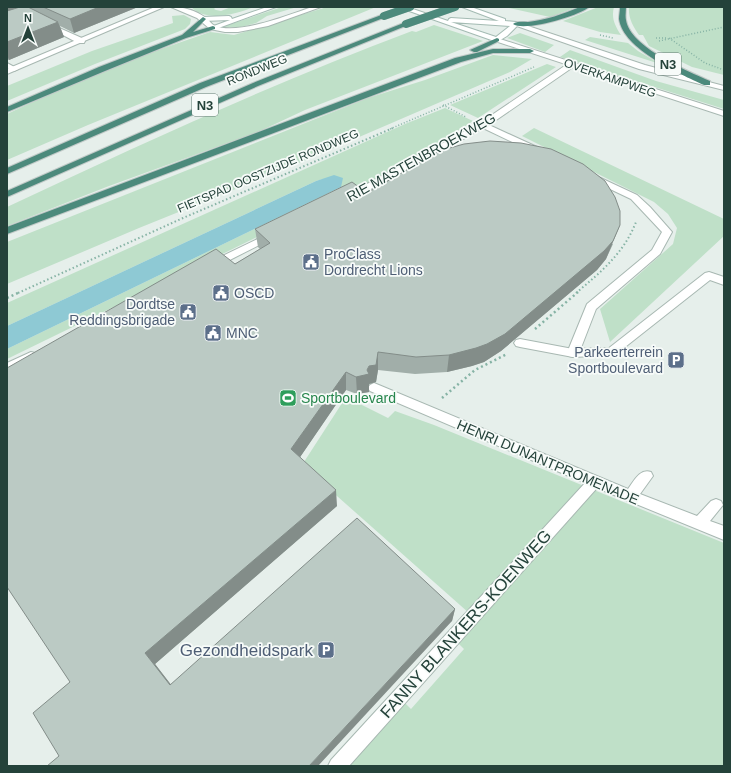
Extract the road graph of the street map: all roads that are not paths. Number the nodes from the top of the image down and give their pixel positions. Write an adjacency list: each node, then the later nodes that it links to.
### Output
1 (161, 7): 19 (street)
2 (174, 7): 12 (street)
3 (273, 7): 11 (street)
4 (318, 7): 16 (street)
5 (401, 7): 13 (street, OVERKAMPWEG)
6 (410, 7): 31 (highway, RONDWEG / N3, bridge)
7 (455, 7): 33 (highway, RONDWEG / N3, bridge)
8 (465, 7): 15 (street)
9 (586, 7): 15 (highway)
10 (623, 7): 25 (highway, N3)
11 (243, 17): 12 (street); 16 (street)
12 (203, 19): 16 (street); 17 (highway)
13 (435, 19): 15 (street); 18 (street, OVERKAMPWEG)
14 (38, 20): 19 (street)
15 (516, 24): 18 (street); 25 (street, OVERKAMPWEG)
16 (213, 28): 17 (highway)
17 (184, 37): 27 (highway)
18 (497, 40): 20 (street, OVERKAMPWEG); 21 (highway)
19 (81, 41): 24 (street)
20 (530, 51): 21 (highway); 23 (street, OVERKAMPWEG)
21 (458, 60): 35 (highway)
22 (7, 65): 24 (street)
23 (572, 65): 28 (street, OVERKAMPWEG); 29 (street, RIE MASTENBROEKWEG)
24 (11, 70)
25 (707, 84): 26 (street, OVERKAMPWEG)
26 (724, 88)
27 (7, 110)
28 (724, 114)
29 (483, 125): 30 (street); 34 (street, RIE MASTENBROEKWEG)
30 (541, 152)
31 (7, 171)
32 (584, 173): 41 (street)
33 (7, 194)
34 (336, 203)
35 (7, 231)
36 (278, 232): 37 (street)
37 (200, 271)
38 (724, 281): 41 (street)
39 (520, 343): 41 (street)
40 (43, 350): 42 (street)
41 (573, 353)
42 (7, 368)
43 (374, 388): 45 (street, HENRI DUNANTPROMENADE)
44 (646, 476): 46 (street)
45 (595, 481): 46 (street, HENRI DUNANTPROMENADE); 50 (street, FANNY BLANKERS-KOENWEG)
46 (630, 496): 48 (street, HENRI DUNANTPROMENADE)
47 (716, 505): 48 (street)
48 (699, 523): 49 (street, HENRI DUNANTPROMENADE)
49 (724, 533)
50 (337, 766)

